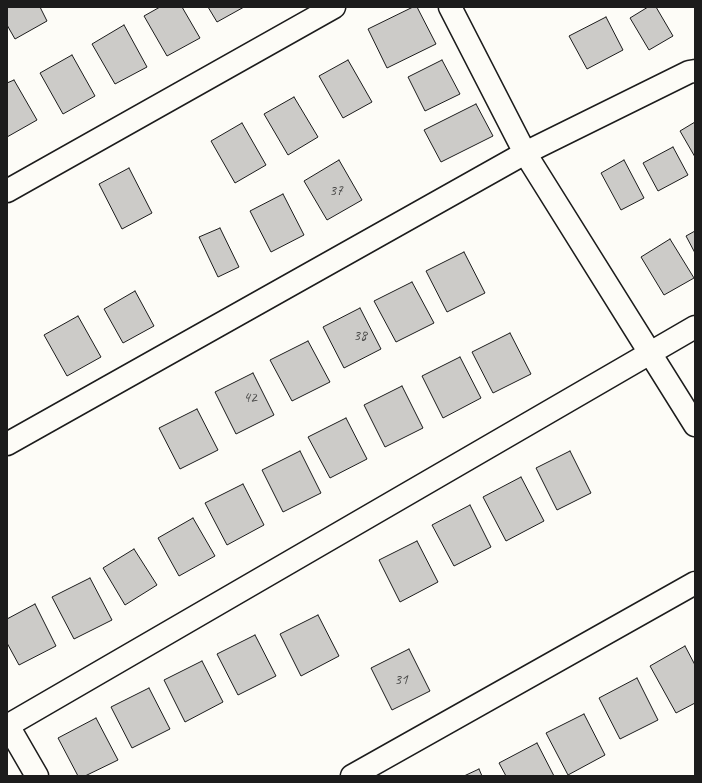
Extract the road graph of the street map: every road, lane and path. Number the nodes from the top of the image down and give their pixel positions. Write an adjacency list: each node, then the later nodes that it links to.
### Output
1 (334, 7): 5 (street)
2 (450, 7): 4 (street)
3 (695, 71): 4 (street)
4 (525, 152): 7 (street); 9 (street)
5 (7, 191)
6 (695, 327): 7 (street)
7 (650, 354): 8 (street); 11 (street)
8 (695, 425)
9 (7, 444)
10 (695, 583): 13 (street)
11 (7, 725): 12 (street)
12 (37, 776)
13 (352, 776)

